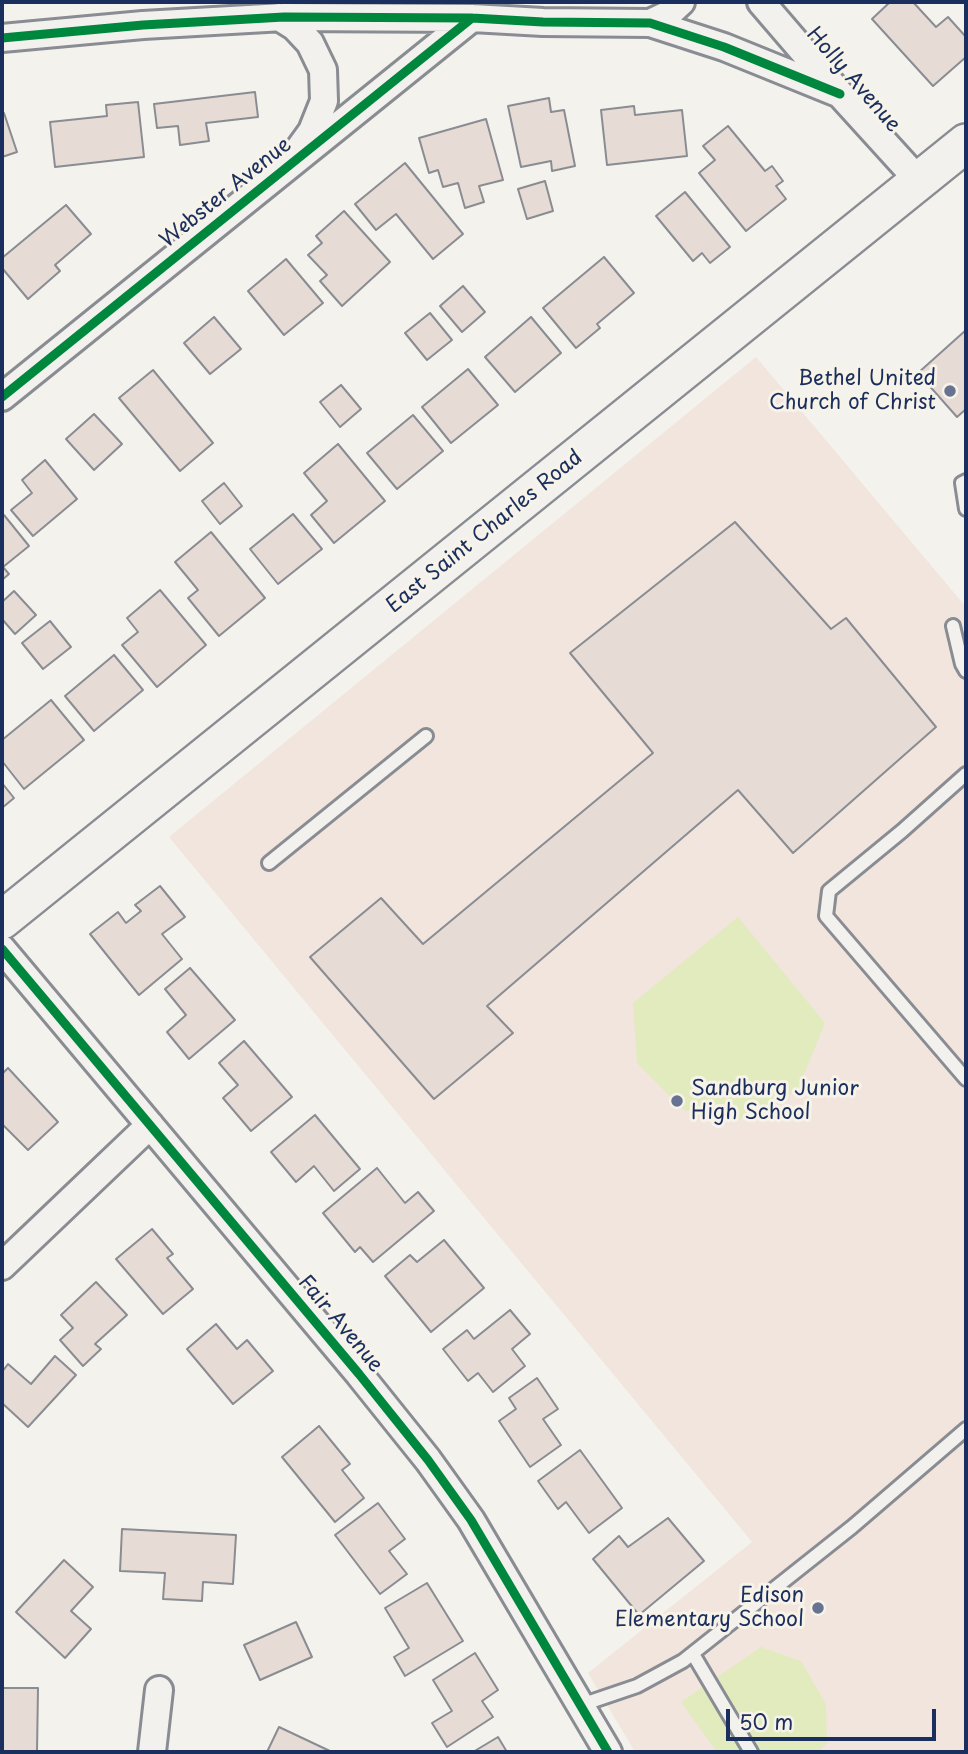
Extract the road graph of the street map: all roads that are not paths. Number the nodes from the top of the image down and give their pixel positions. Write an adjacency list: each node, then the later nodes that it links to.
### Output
1 (681, 2): 5 (street)
2 (761, 2): 7 (street, Holly Avenue)
3 (279, 17): 4 (street); 6 (street); 9 (street)
4 (472, 18): 5 (street); 9 (street, Webster Avenue)
5 (650, 23): 7 (street)
6 (2, 38)
7 (840, 94): 10 (street, Holly Avenue)
8 (966, 143): 10 (main road, East Saint Charles Road)
9 (288, 166): 11 (street, Webster Avenue)
10 (919, 181): 19 (main road, East Saint Charles Road)
11 (2, 397)
12 (966, 481): 13 (lane)
13 (966, 509)
14 (953, 626): 15 (lane)
15 (966, 671)
16 (426, 736): 18 (lane)
17 (966, 774): 21 (lane)
18 (269, 863)
19 (2, 920)
20 (2, 949): 22 (street, Fair Avenue)
21 (966, 1079)
22 (150, 1125): 23 (street); 27 (street, Fair Avenue)
23 (2, 1266)
24 (966, 1429): 25 (lane)
25 (693, 1654): 27 (lane); 30 (lane)
26 (159, 1690): 28 (street)
27 (581, 1705): 29 (street, Fair Avenue)
28 (152, 1752)
29 (608, 1752)
30 (751, 1752)

